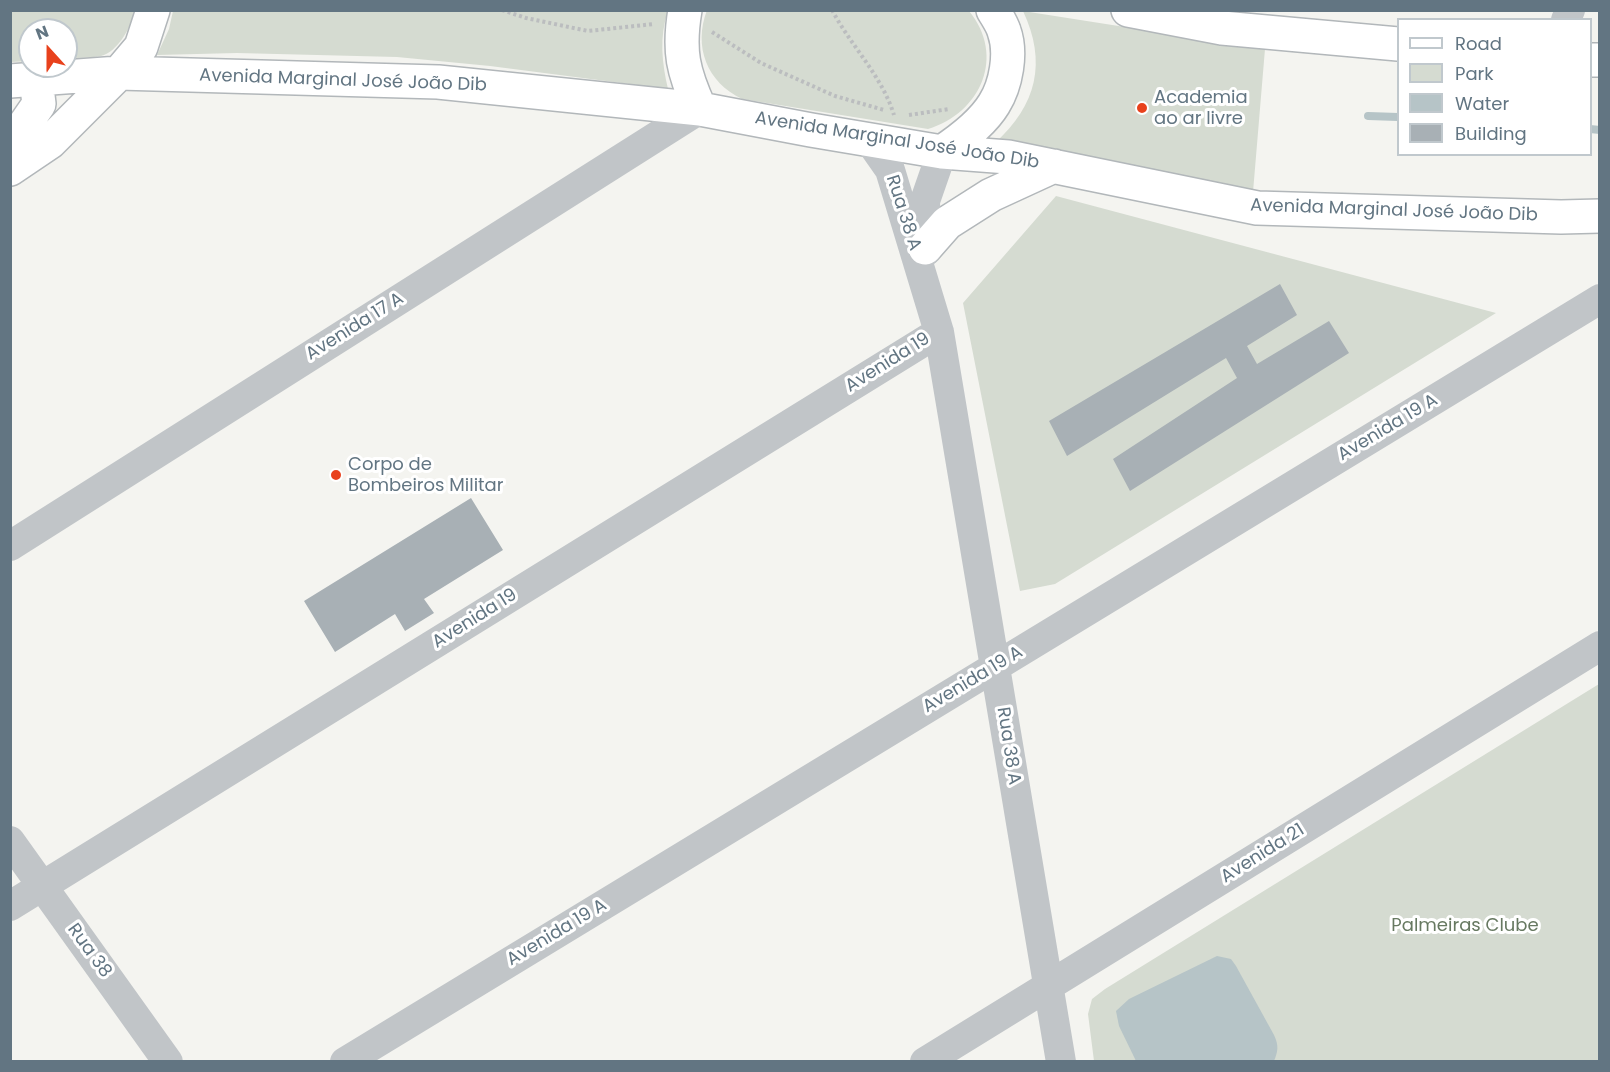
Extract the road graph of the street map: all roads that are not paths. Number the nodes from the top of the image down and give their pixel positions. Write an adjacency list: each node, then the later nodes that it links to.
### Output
1 (153, 10): 7 (main road)
2 (993, 10): 12 (main road)
3 (1128, 10): 4 (main road)
4 (1226, 19): 6 (main road)
5 (684, 21): 9 (main road)
6 (1397, 44)
7 (119, 73): 8 (main road, Avenida Marginal José João Dib); 9 (main road, Avenida Marginal José João Dib); 14 (main road)
8 (23, 80): 11 (main road)
9 (700, 109): 10 (main road, Avenida Marginal José João Dib); 20 (street, Avenida 17 A)
10 (894, 129): 12 (main road, Avenida Marginal José João Dib); 17 (street, Rua 38 A)
11 (10, 137)
12 (942, 152): 13 (main road, Avenida Marginal José João Dib); 16 (street, Rua 38 A)
13 (1054, 166): 15 (main road, Avenida Marginal José João Dib); 16 (main road)
14 (10, 169)
15 (1599, 216)
16 (925, 248): 17 (street, Rua 38 A)
17 (928, 290): 19 (street, Rua 38 A)
18 (1599, 299): 22 (street, Avenida 19 A)
19 (939, 332): 22 (street, Rua 38 A); 24 (street, Avenida 19)
20 (10, 546)
21 (1599, 646): 26 (street, Avenida 21)
22 (995, 666): 26 (street, Rua 38 A); 28 (street, Avenida 19 A)
23 (10, 841): 24 (street, Rua 38)
24 (43, 886): 25 (street, Avenida 19); 27 (street, Rua 38)
25 (10, 906)
26 (1048, 987): 29 (street, Avenida 21); 30 (street, Rua 38 A)
27 (168, 1062)
28 (345, 1062)
29 (925, 1062)
30 (1061, 1062)

